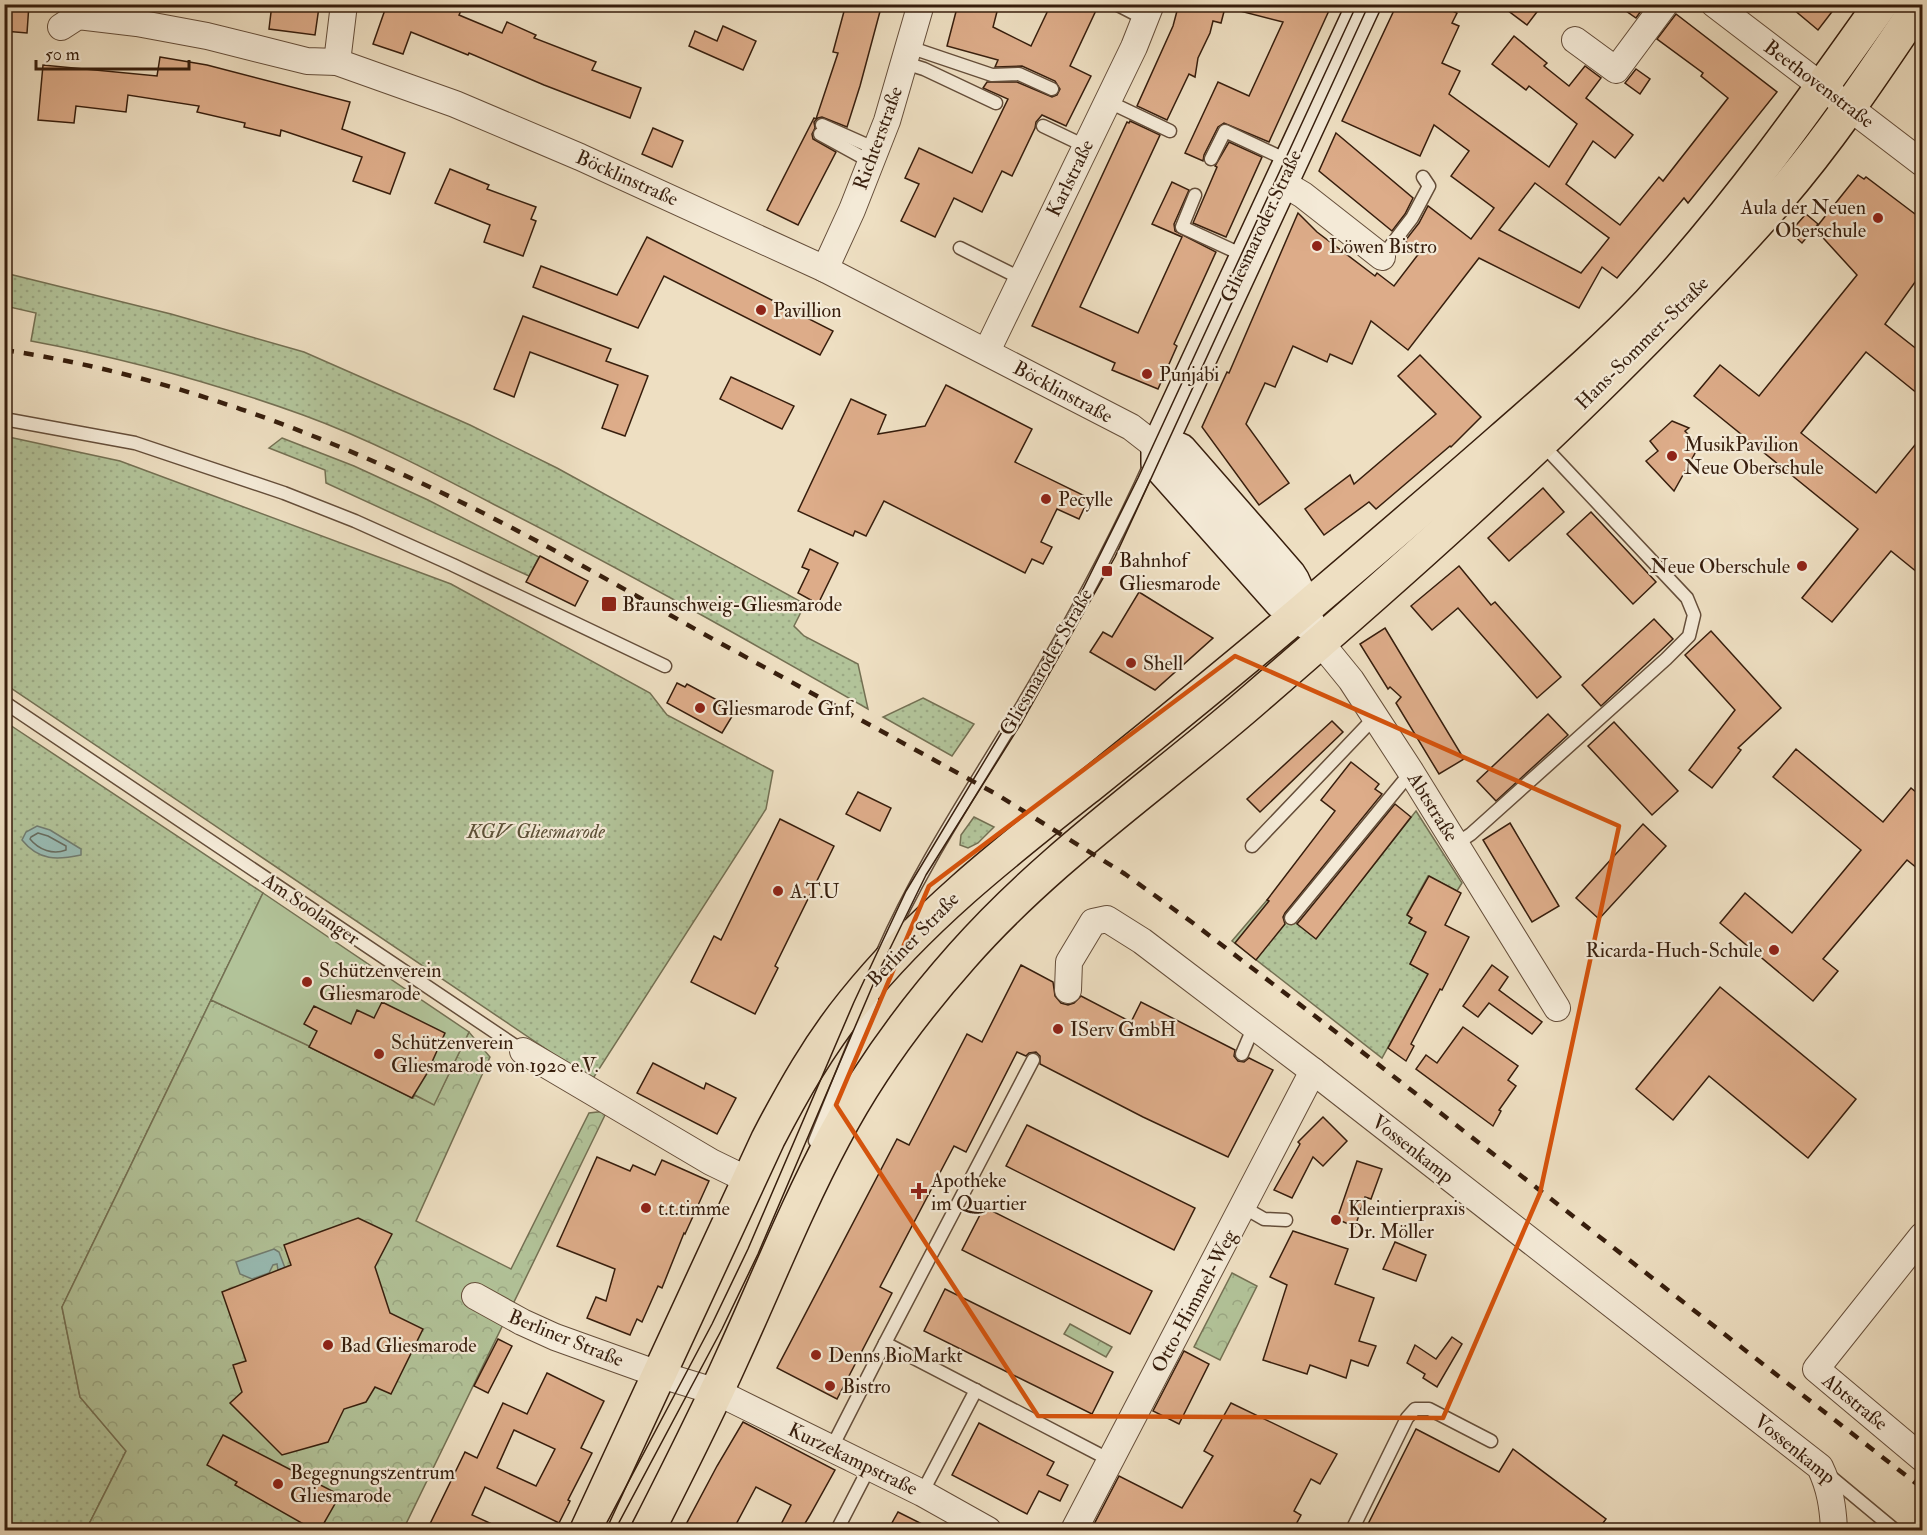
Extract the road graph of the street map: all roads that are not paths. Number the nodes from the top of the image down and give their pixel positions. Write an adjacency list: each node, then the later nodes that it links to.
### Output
1 (344, 4): 13 (street)
2 (921, 4): 12 (street, Richterstraße)
3 (1116, 4): 9 (lane)
4 (1364, 4): 26 (street, Gliesmaroder Straße)
5 (1665, 4): 11 (street)
6 (1714, 4): 14 (street, Beethovenstraße)
7 (1881, 4): 14 (main road, Hans-Sommer-Straße)
8 (1920, 4): 18 (main road, Hans-Sommer-Straße)
9 (1148, 12): 16 (street, Karlstraße)
10 (61, 27): 13 (street, Böcklinstraße)
11 (1575, 40)
12 (907, 55): 15 (lane); 17 (lane); 23 (street, Richterstraße)
13 (337, 62): 32 (street, Böcklinstraße)
14 (1823, 86): 18 (street, Beethovenstraße); 38 (main road, Hans-Sommer-Straße)
15 (1052, 89)
16 (1107, 101): 21 (lane); 22 (street, Karlstraße)
17 (996, 103)
18 (1850, 107): 25 (street, Beethovenstraße); 36 (main road, Hans-Sommer-Straße)
19 (1043, 126): 22 (lane)
20 (821, 129): 23 (lane)
21 (1170, 131)
22 (1085, 146): 33 (street, Karlstraße)
23 (874, 155): 32 (street, Richterstraße)
24 (1211, 159): 26 (lane)
25 (1923, 163)
26 (1286, 172): 30 (street, Gliesmaroder Straße); 31 (street)
27 (1423, 177): 31 (lane)
28 (1195, 195): 30 (lane)
29 (960, 248): 33 (lane)
30 (1246, 257): 37 (street, Gliesmaroder Straße)
31 (1382, 257)
32 (825, 269): 34 (street, Böcklinstraße)
33 (1022, 279): 34 (street, Karlstraße)
34 (987, 351): 37 (street, Böcklinstraße)
35 (4, 419): 40 (lane)
36 (1541, 443): 39 (main road, Hans-Sommer-Straße); 44 (lane)
37 (1158, 448): 38 (street, Abtstraße); 47 (lane, Gliesmaroder Straße)
38 (1300, 612): 39 (street, Abtstraße); 47 (main road, Berliner Straße)
39 (1320, 642): 42 (street, Abtstraße); 59 (main road)
40 (665, 666)
41 (4, 702): 51 (lane, Am Soolanger)
42 (1375, 717): 43 (street, Abtstraße); 45 (lane)
43 (1411, 772): 44 (street, Abtstraße); 46 (lane)
44 (1456, 844): 49 (street, Abtstraße)
45 (1252, 846)
46 (1291, 918)
47 (867, 986): 55 (main road, Berliner Straße); 59 (lane)
48 (1068, 990): 50 (street, Vossenkamp)
49 (1557, 1008)
50 (1254, 1026): 52 (lane); 54 (street, Vossenkamp)
51 (523, 1051): 55 (street, Am Soolanger)
52 (1242, 1054)
53 (1033, 1060): 61 (lane)
54 (1313, 1071): 56 (street, Otto-Himmel-Weg); 69 (street, Vossenkamp)
55 (748, 1180): 62 (main road, Berliner Straße)
56 (1243, 1207): 57 (lane); 68 (street, Otto-Himmel-Weg)
57 (1286, 1220)
58 (1923, 1236): 67 (street, Abtstraße)
59 (783, 1244): 64 (main road)
60 (475, 1296): 62 (street, Berliner Straße)
61 (885, 1343): 63 (lane); 66 (lane)
62 (658, 1374): 64 (street, Berliner Straße); 72 (main road, Berliner Straße)
63 (976, 1390): 68 (lane); 71 (lane)
64 (717, 1392): 66 (street, Kurzekampstraße); 73 (main road)
65 (1491, 1441): 77 (lane)
66 (831, 1449): 70 (street, Kurzekampstraße)
67 (1923, 1458)
68 (1110, 1460): 76 (street, Otto-Himmel-Weg)
69 (1820, 1467): 78 (street); 79 (lane, Vossenkamp)
70 (869, 1468): 71 (street, Kurzekampstraße); 74 (lane)
71 (922, 1493): 75 (street, Kurzekampstraße)
72 (587, 1530)
73 (648, 1530)
74 (837, 1530)
75 (988, 1530)
76 (1074, 1530)
77 (1352, 1530)
78 (1834, 1530)
79 (1895, 1530)

